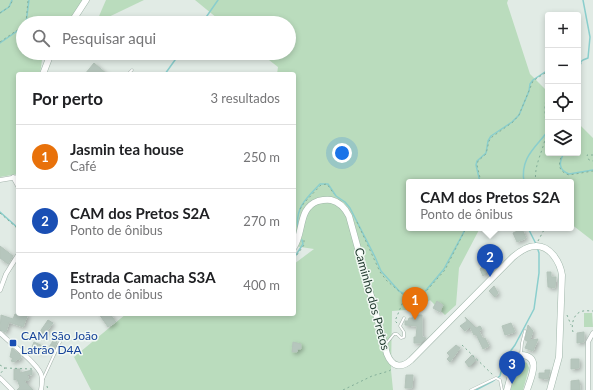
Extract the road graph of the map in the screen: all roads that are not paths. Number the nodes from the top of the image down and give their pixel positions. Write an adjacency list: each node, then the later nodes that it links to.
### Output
1 (86, 0): 2 (main road)
2 (76, 16)
3 (48, 60): 4 (main road)
4 (44, 72)
5 (13, 177): 6 (street); 7 (street)
6 (0, 180)
7 (16, 182)
8 (296, 243): 16 (main road, Caminho dos Pretos)
9 (16, 258): 10 (street)
10 (0, 290)
11 (404, 318): 16 (lane)
12 (525, 331): 17 (lane)
13 (0, 333): 19 (street)
14 (593, 333): 27 (street)
15 (60, 342): 19 (lane)
16 (384, 345): 26 (main road, Caminho dos Pretos)
17 (522, 355): 24 (main road); 25 (main road)
18 (0, 378): 20 (street)
19 (42, 382): 21 (street)
20 (12, 390)
21 (41, 390)
22 (471, 390): 23 (lane)
23 (502, 390)
24 (508, 390)
25 (527, 390)
26 (550, 390)
27 (588, 390)

